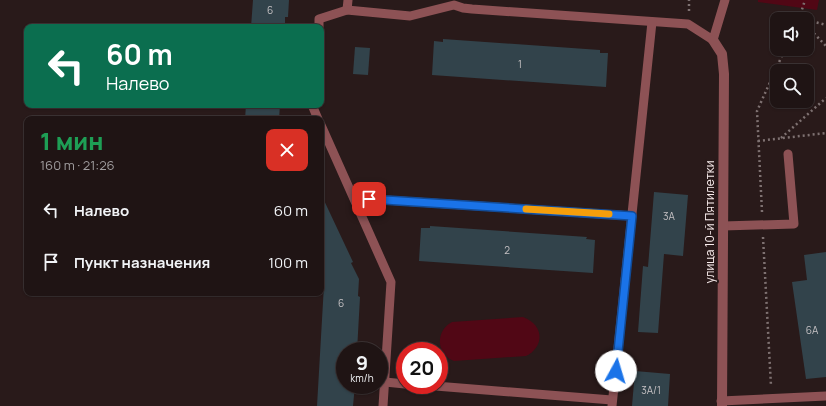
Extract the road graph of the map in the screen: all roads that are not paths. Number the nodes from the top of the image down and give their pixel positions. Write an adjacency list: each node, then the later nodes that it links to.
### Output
1 (348, 0): 4 (lane)
2 (725, 0): 7 (lane)
3 (453, 2): 4 (lane); 5 (lane)
4 (347, 10): 6 (lane)
5 (652, 22): 7 (lane); 11 (lane)
6 (319, 24)
7 (714, 40): 12 (street, улица 10-й Пятилетки)
8 (324, 132): 10 (lane)
9 (788, 154): 12 (lane)
10 (354, 198): 11 (lane); 13 (lane)
11 (632, 216): 17 (lane)
12 (723, 226): 18 (street, улица 10-й Пятилетки)
13 (388, 342)
14 (448, 387): 17 (lane)
15 (384, 394): 19 (lane)
16 (826, 396): 18 (lane)
17 (612, 403)
18 (722, 403)
19 (383, 406)

